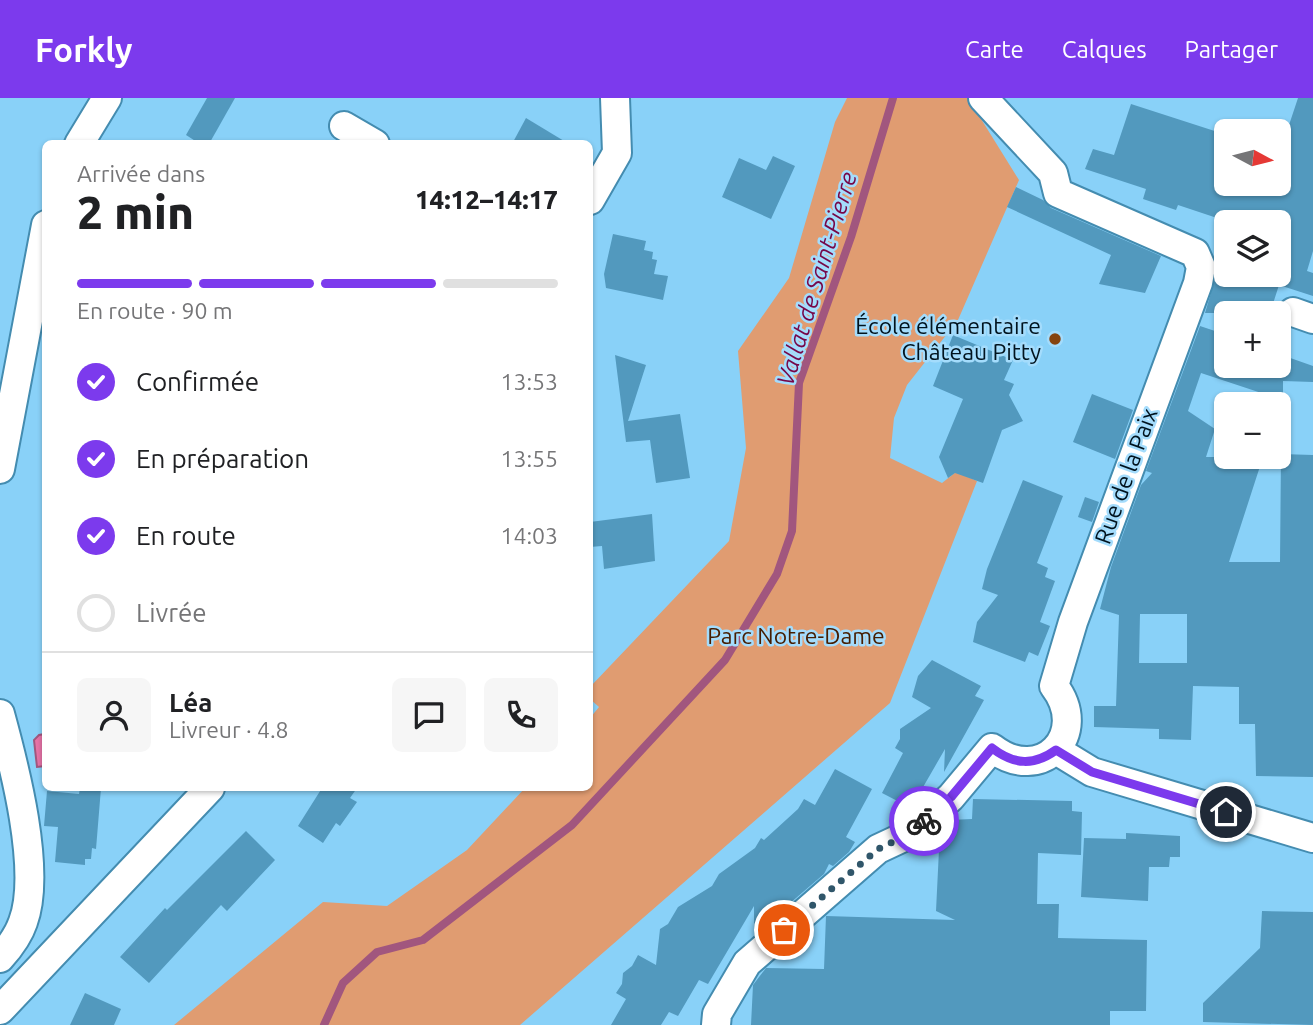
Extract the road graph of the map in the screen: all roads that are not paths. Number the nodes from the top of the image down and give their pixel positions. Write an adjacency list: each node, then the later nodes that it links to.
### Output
1 (107, 98): 5 (street)
2 (615, 98): 7 (street)
3 (983, 98): 11 (street, Rue de la Paix)
4 (344, 126): 6 (street)
5 (81, 140)
6 (368, 140)
7 (593, 195)
8 (42, 246): 9 (street)
9 (0, 469)
10 (0, 714): 14 (street)
11 (1056, 750): 13 (street); 16 (street)
12 (207, 791): 15 (street)
13 (1313, 838)
14 (0, 958)
15 (0, 1010)
16 (716, 1025)

